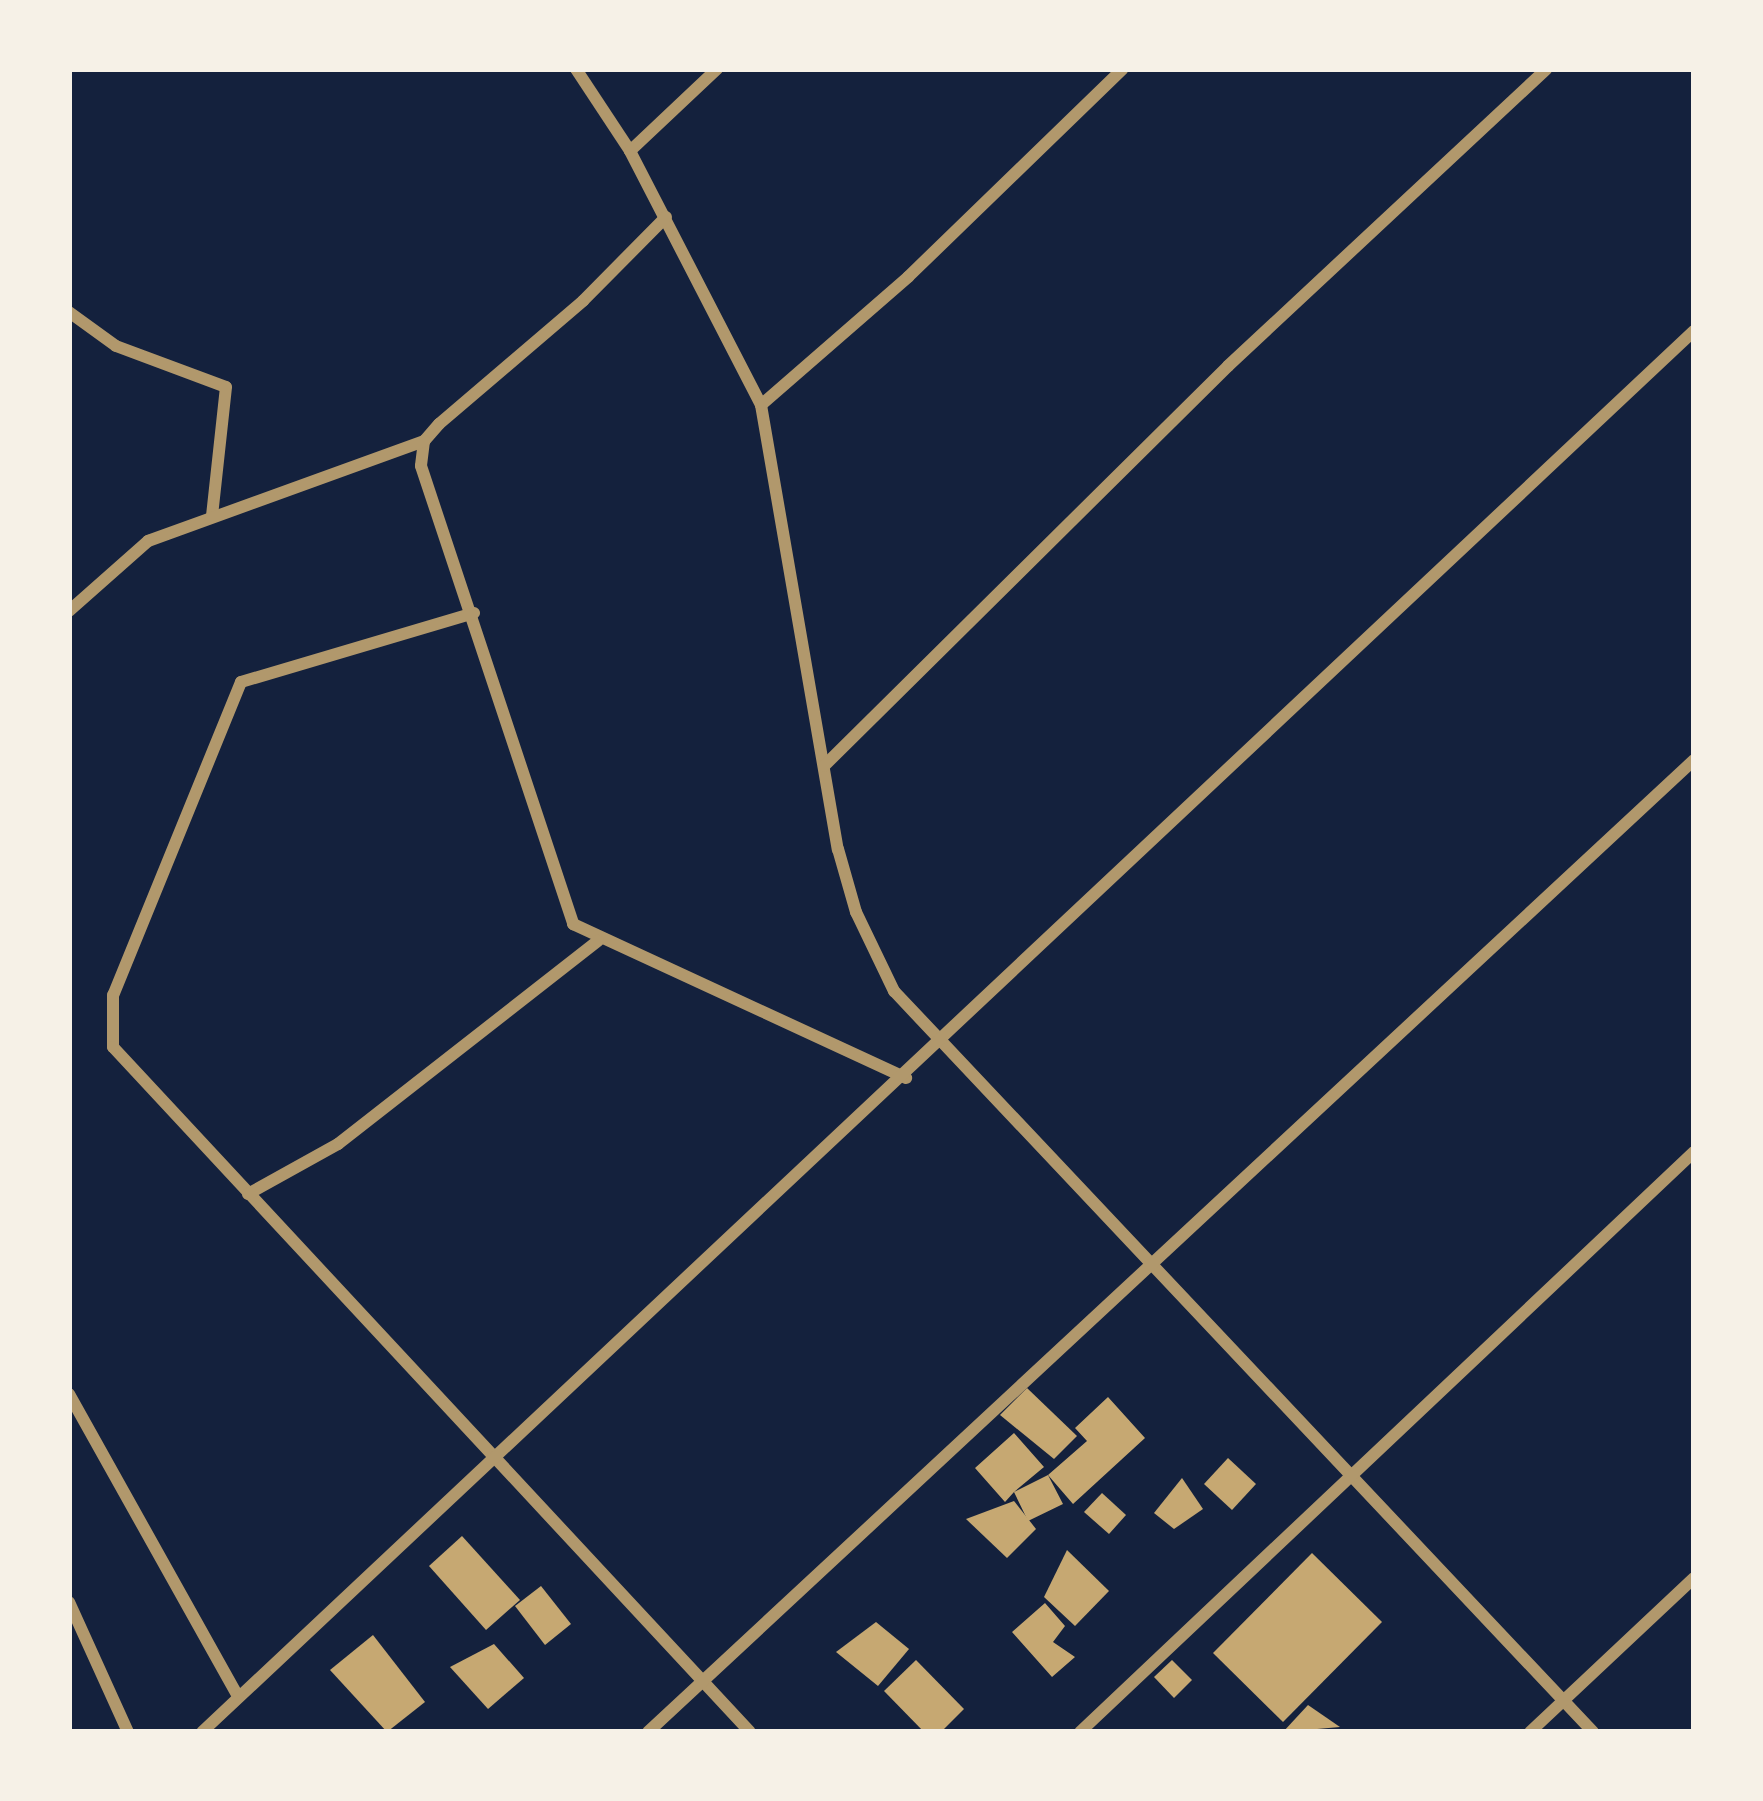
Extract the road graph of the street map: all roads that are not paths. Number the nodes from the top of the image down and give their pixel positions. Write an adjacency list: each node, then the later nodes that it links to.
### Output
1 (576, 69): 5 (street)
2 (717, 69): 5 (street)
3 (1123, 69): 9 (street)
4 (1546, 69): 15 (street)
5 (630, 151): 6 (street)
6 (666, 217): 9 (street); 10 (street)
7 (69, 313): 11 (street)
8 (1694, 331): 17 (street)
9 (761, 405): 15 (street)
10 (424, 441): 11 (street); 13 (street)
11 (212, 516): 12 (street)
12 (69, 611)
13 (474, 613): 16 (street); 20 (street)
14 (1694, 760): 21 (street)
15 (824, 766): 17 (street)
16 (598, 941): 18 (street); 20 (street)
17 (940, 1045): 18 (street); 21 (street)
18 (906, 1078): 23 (street)
19 (1694, 1152): 24 (street)
20 (248, 1194): 23 (street)
21 (1150, 1266): 24 (street); 27 (street)
22 (69, 1394): 28 (street)
23 (499, 1456): 27 (street); 28 (street)
24 (1350, 1477): 29 (street); 36 (street)
25 (1694, 1578): 29 (street)
26 (69, 1602): 31 (street)
27 (702, 1682): 34 (street); 35 (street)
28 (238, 1697): 30 (street)
29 (1563, 1701): 37 (street); 38 (street)
30 (214, 1720): 32 (street); 33 (street)
31 (128, 1732)
32 (202, 1732)
33 (225, 1732)
34 (648, 1732)
35 (749, 1732)
36 (1080, 1732)
37 (1530, 1732)
38 (1593, 1732)

